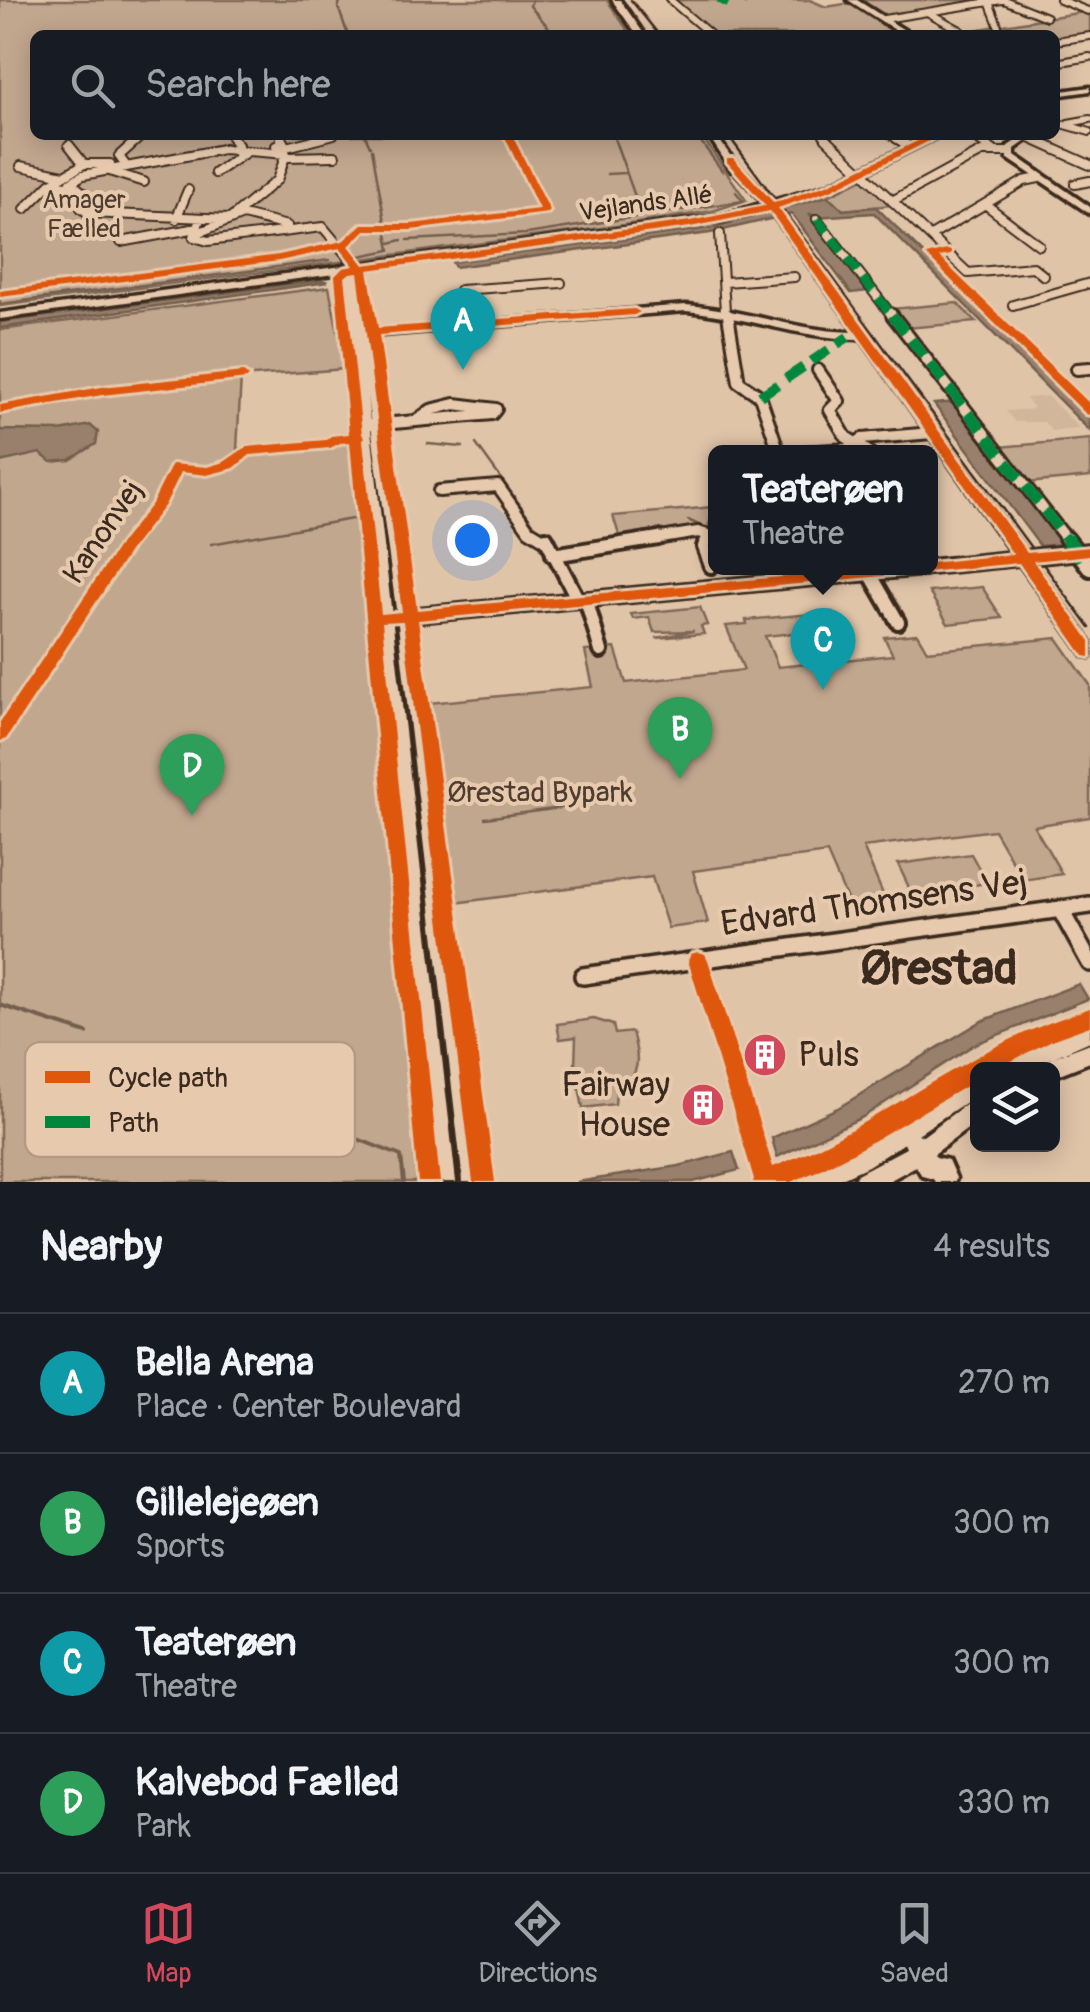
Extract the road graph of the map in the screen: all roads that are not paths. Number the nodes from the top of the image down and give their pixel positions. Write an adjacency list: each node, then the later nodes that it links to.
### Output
1 (616, 0): 12 (street)
2 (670, 0): 13 (street)
3 (852, 0): 10 (street)
4 (1003, 0): 6 (street); 9 (street)
5 (1060, 0): 7 (street)
6 (988, 2): 8 (street); 11 (street)
7 (1088, 11)
8 (928, 12): 10 (street); 15 (street)
9 (1046, 17)
10 (884, 20): 14 (street)
11 (998, 25)
12 (637, 30)
13 (704, 30)
14 (900, 30)
15 (960, 30)
16 (1090, 36): 17 (street)
17 (1060, 40)
18 (1090, 57): 19 (street)
19 (1060, 61)
20 (1090, 87): 21 (street)
21 (1060, 91)
22 (1090, 119): 24 (street)
23 (1060, 122): 24 (street)
24 (1068, 123): 25 (street)
25 (1090, 132)
26 (137, 140): 47 (street)
27 (233, 140): 40 (street)
28 (280, 140): 42 (street)
29 (320, 140): 42 (street)
30 (716, 140): 63 (street)
31 (828, 140): 50 (street)
32 (899, 140): 39 (street)
33 (914, 140): 39 (street, Vejlands Allé)
34 (927, 140): 50 (street, Vejlands Allé)
35 (978, 140): 41 (street)
36 (1024, 140): 43 (street)
37 (1038, 140): 46 (street)
38 (69, 144): 45 (street)
39 (906, 144): 50 (street, Vejlands Allé)
40 (239, 150): 42 (street); 47 (street); 51 (street)
41 (993, 150): 43 (street); 60 (street)
42 (285, 152): 44 (street); 68 (street)
43 (1009, 152): 53 (street)
44 (335, 156)
45 (84, 164): 47 (street); 52 (street)
46 (1090, 164)
47 (125, 165): 49 (street)
48 (21, 166): 52 (street)
49 (105, 170): 55 (street); 58 (street)
50 (860, 170): 60 (street); 63 (street, Vejlands Allé); 63 (street, Vejlands Allé)
51 (215, 172)
52 (64, 176): 56 (street)
53 (1039, 178): 61 (street); 64 (street)
54 (1090, 181): 57 (street)
55 (144, 182)
56 (50, 184): 58 (street); 62 (street)
57 (1075, 184)
58 (78, 187): 65 (street)
59 (188, 190): 65 (street)
60 (892, 200): 70 (street)
61 (984, 204): 70 (street); 72 (street)
62 (25, 209)
63 (769, 210): 73 (street, Vejlands Allé); 73 (street, Vejlands Allé); 88 (street)
64 (1090, 212)
65 (176, 219): 68 (street)
66 (817, 219): 101 (street)
67 (287, 226): 68 (street)
68 (197, 227): 71 (street); 73 (street)
69 (720, 234): 78 (street)
70 (930, 236): 74 (street)
71 (121, 242)
72 (1038, 245)
73 (352, 267): 81 (street, Vejlands Allé); 82 (street); 85 (street, Vejlands Allé); 87 (street)
74 (1017, 268): 75 (street); 77 (street)
75 (1044, 276)
76 (794, 277): 78 (street)
77 (1028, 278)
78 (726, 282): 84 (street)
79 (560, 283): 86 (street)
80 (1090, 283): 83 (street)
81 (222, 286): 82 (street, Vejlands Allé); 85 (street, Vejlands Allé)
82 (349, 286): 87 (street)
83 (1013, 305)
84 (724, 311): 86 (street); 88 (street); 96 (street)
85 (0, 313)
86 (468, 325): 87 (street)
87 (360, 333): 93 (street)
88 (861, 336): 94 (street)
89 (1090, 368): 91 (street)
90 (818, 370): 95 (street)
91 (1077, 370)
92 (464, 411): 93 (street)
93 (370, 425): 109 (street); 110 (street)
94 (932, 433): 95 (street); 103 (street)
95 (856, 443): 97 (street); 98 (street)
96 (777, 445)
97 (853, 445)
98 (859, 445)
99 (439, 490): 102 (street)
100 (708, 535): 102 (street)
101 (1080, 550): 103 (street); 105 (street)
102 (553, 555): 108 (street)
103 (1023, 558): 104 (street); 113 (street)
104 (938, 566)
105 (1090, 569)
106 (820, 575): 108 (street)
107 (872, 575): 111 (street)
108 (582, 599): 109 (street); 112 (street)
109 (405, 616): 110 (street); 128 (street)
110 (385, 618): 127 (street)
111 (898, 622)
112 (601, 651)
113 (1090, 652)
114 (1090, 905): 115 (street, Edvard Thomsens Vej)
115 (1060, 910): 116 (street, Edvard Thomsens Vej); 117 (street, Edvard Thomsens Vej)
116 (698, 960): 118 (street, Edvard Thomsens Vej); 129 (street, Edvard Thomsens Vej)
117 (1090, 964)
118 (583, 976)
119 (1090, 1031): 121 (street)
120 (1090, 1052): 122 (street)
121 (1018, 1062)
122 (1060, 1064)
123 (970, 1088): 125 (street)
124 (970, 1118): 126 (street)
125 (910, 1129): 126 (street); 130 (street)
126 (930, 1170): 131 (street)
127 (444, 1182)
128 (474, 1182)
129 (766, 1182)
130 (806, 1182)
131 (865, 1182)

